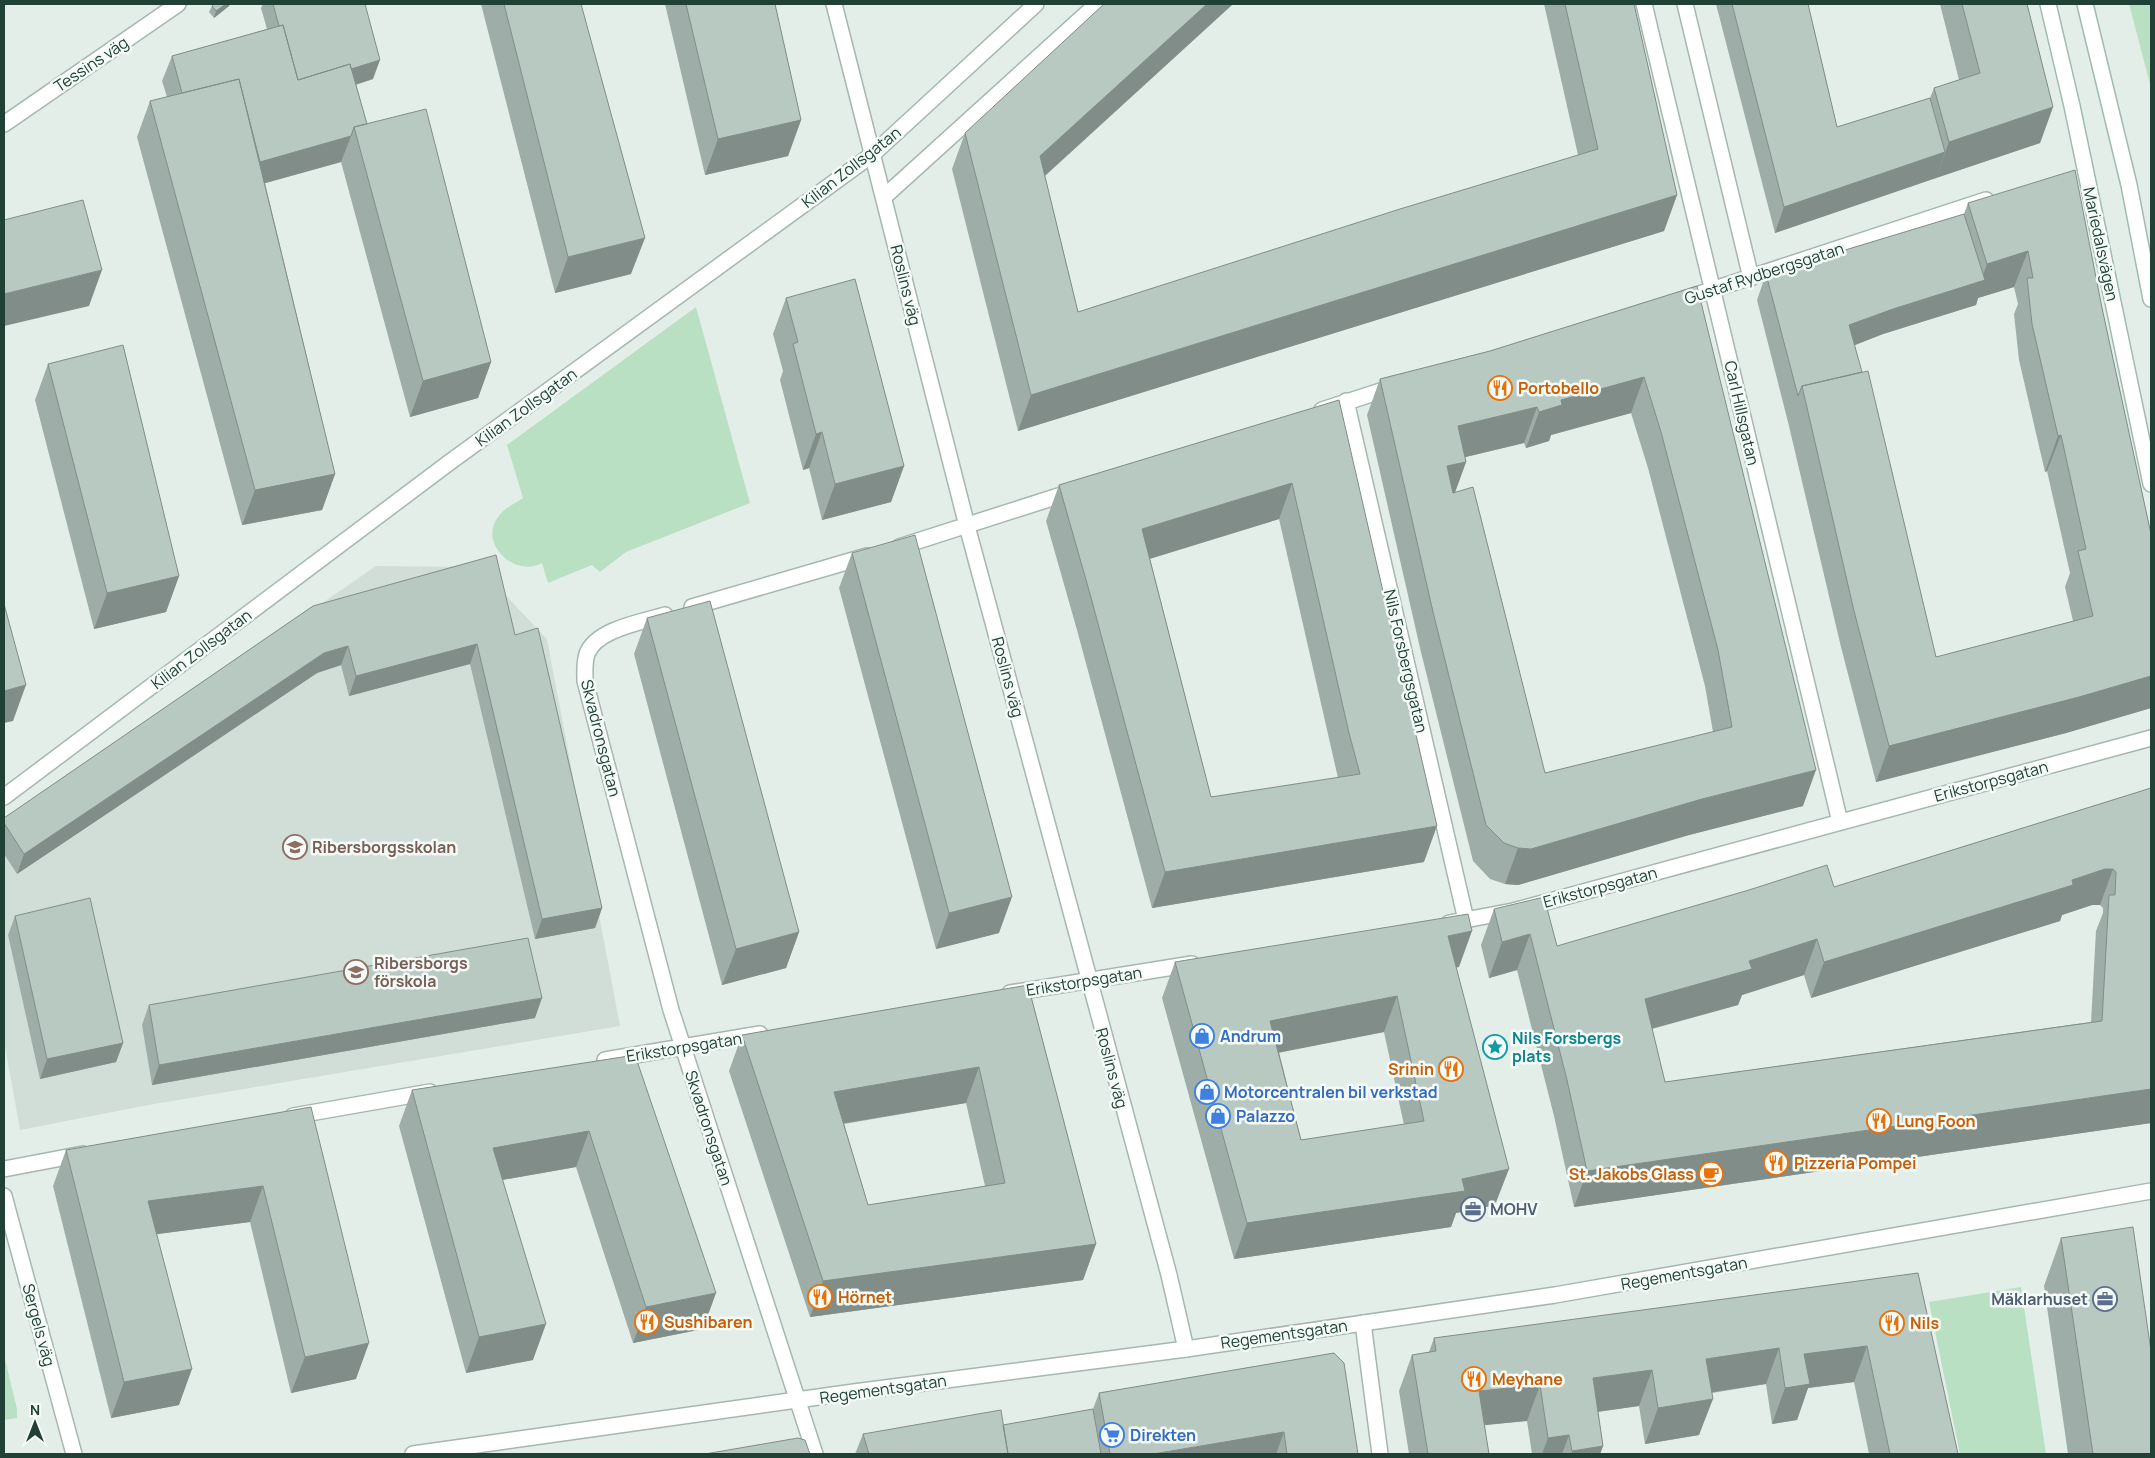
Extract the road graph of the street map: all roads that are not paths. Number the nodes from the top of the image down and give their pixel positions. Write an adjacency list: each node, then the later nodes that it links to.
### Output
1 (178, 4): 9 (street, Tessins väg)
2 (834, 4): 10 (street, Roslins väg)
3 (1036, 4): 10 (street, Kilian Zollsgatan)
4 (1097, 4): 12 (street)
5 (1644, 4): 14 (street, Carl Hillsgatan)
6 (1684, 4): 13 (street)
7 (2048, 4): 20 (street, Mariedalsvägen)
8 (2085, 4): 15 (street)
9 (4, 124)
10 (873, 154): 12 (street, Roslins väg); 24 (street, Kilian Zollsgatan)
11 (1997, 196): 13 (street, Gustaf Rydbergsgatan)
12 (884, 197): 22 (street, Roslins väg)
13 (1751, 278): 14 (street, Gustaf Rydbergsgatan)
14 (1713, 291): 16 (street, Gustaf Rydbergsgatan); 25 (street, Carl Hillsgatan)
15 (2151, 298)
16 (1666, 305)
17 (1403, 384): 18 (street)
18 (1346, 402): 19 (street); 26 (street, Nils Forsbergsgatan)
19 (1308, 414)
20 (2151, 484)
21 (1090, 486): 22 (street)
22 (967, 526): 29 (street, Roslins väg); 32 (street, Skvadronsgatan)
23 (2151, 738): 25 (street, Erikstorpsgatan)
24 (4, 797)
25 (1840, 822): 26 (street, Erikstorpsgatan)
26 (1466, 920): 27 (street, Erikstorpsgatan)
27 (1437, 925)
28 (1205, 962): 29 (street, Erikstorpsgatan)
29 (1089, 980): 30 (street, Erikstorpsgatan); 41 (street, Roslins väg)
30 (992, 996)
31 (779, 1031): 32 (street, Erikstorpsgatan)
32 (683, 1047): 33 (street, Erikstorpsgatan); 42 (street, Skvadronsgatan)
33 (588, 1063)
34 (442, 1089): 35 (street)
35 (277, 1119)
36 (101, 1151): 37 (street)
37 (4, 1169)
38 (2151, 1191): 40 (street, Regementsgatan)
39 (4, 1196): 43 (street, Sergels väg)
40 (1363, 1323): 41 (street, Regementsgatan); 46 (street)
41 (1186, 1349): 42 (street, Regementsgatan)
42 (798, 1400): 44 (street, Regementsgatan); 45 (street, Skvadronsgatan)
43 (74, 1454)
44 (413, 1454)
45 (816, 1454)
46 (1380, 1454)

